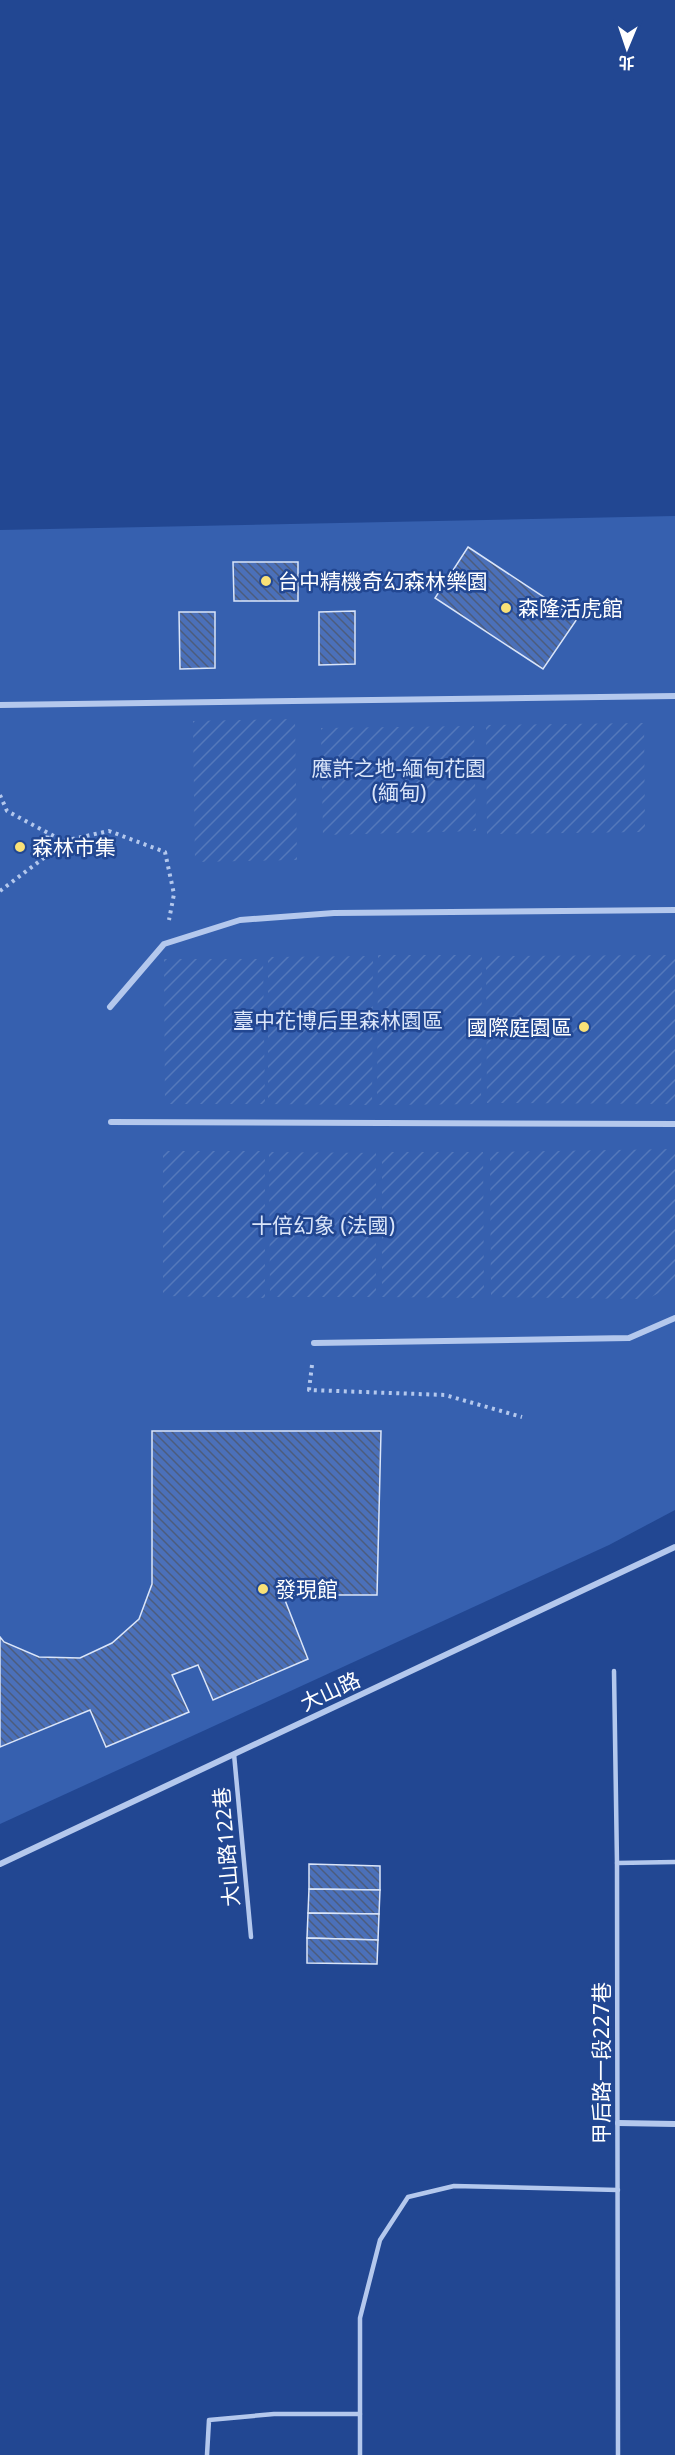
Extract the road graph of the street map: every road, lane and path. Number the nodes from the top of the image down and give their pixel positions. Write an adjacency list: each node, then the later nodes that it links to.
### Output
1 (675, 696): 2 (street)
2 (0, 705)
3 (0, 795): 4 (path)
4 (48, 833): 5 (path); 7 (path)
5 (0, 891)
6 (675, 910): 7 (street)
7 (164, 944): 8 (street)
8 (110, 1007)
9 (111, 1122): 10 (street)
10 (675, 1124)
11 (675, 1317): 12 (street)
12 (314, 1343): 13 (path)
13 (522, 1417)
14 (675, 1547): 16 (street, 大山路)
15 (614, 1671): 18 (lane, 甲后路一段227巷)
16 (234, 1754): 19 (street, 大山路); 20 (lane, 大山路122巷)
17 (675, 1862): 18 (lane)
18 (617, 1863): 21 (lane, 甲后路一段227巷)
19 (0, 1864)
20 (251, 1937)
21 (618, 2123): 22 (street); 23 (lane, 甲后路一段227巷)
22 (675, 2124)
23 (618, 2190): 24 (lane); 27 (lane, 甲后路一段227巷)
24 (360, 2414): 25 (lane); 26 (lane)
25 (207, 2455)
26 (360, 2455)
27 (618, 2455)

